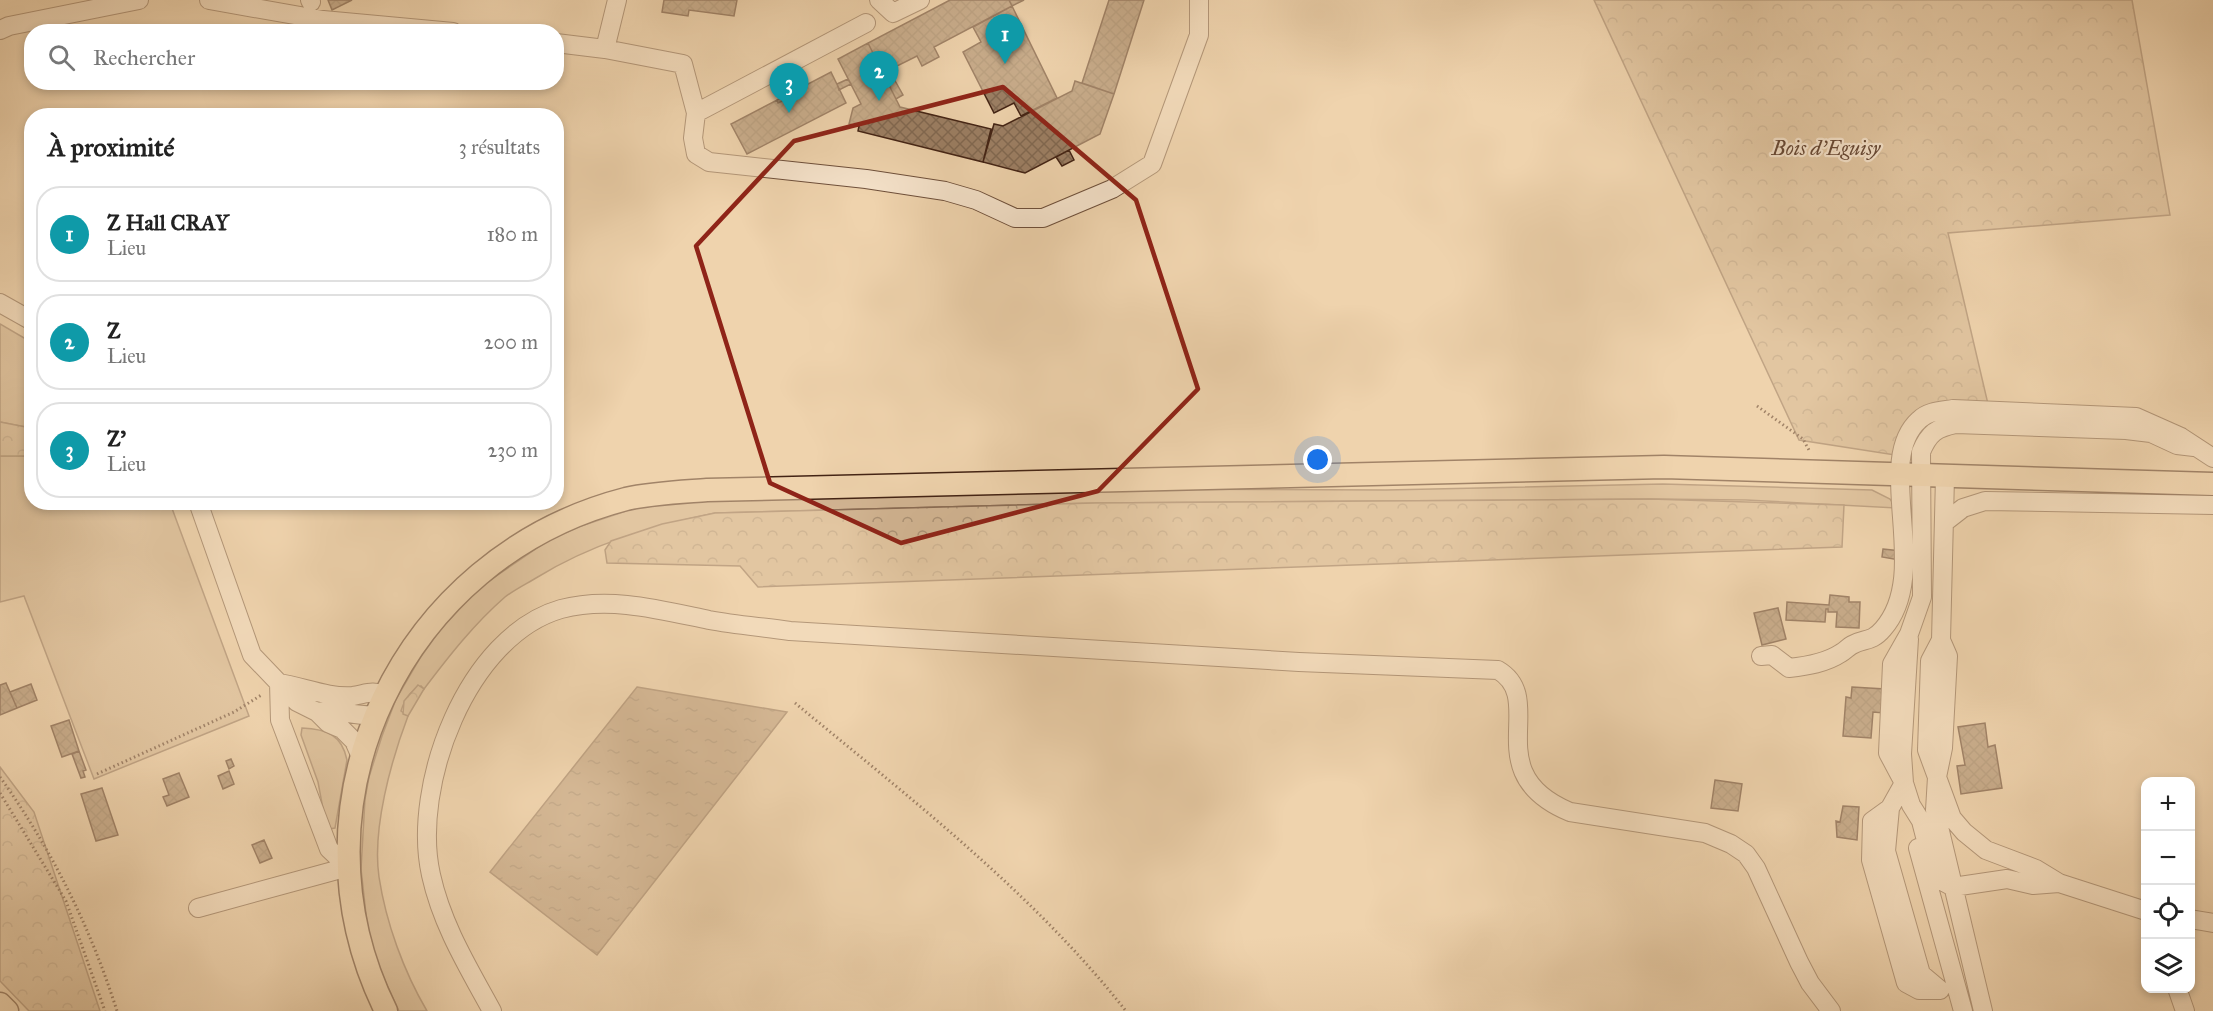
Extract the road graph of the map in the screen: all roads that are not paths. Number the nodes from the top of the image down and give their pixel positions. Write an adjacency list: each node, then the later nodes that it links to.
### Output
1 (139, 0): 9 (street)
2 (208, 0): 8 (street)
3 (617, 0): 11 (street)
4 (879, 0): 5 (street)
5 (920, 0)
6 (1199, 0): 12 (street)
7 (866, 23): 12 (street)
8 (367, 24)
9 (0, 30)
10 (564, 45): 11 (street)
11 (605, 49): 12 (street)
12 (696, 113)
13 (0, 303): 14 (street)
14 (24, 316)
15 (2213, 459): 16 (street)
16 (1911, 476): 17 (main road); 23 (street); 24 (street); 27 (main road)
17 (1945, 477): 18 (main road); 21 (street)
18 (2213, 484)
19 (2213, 504): 21 (street)
20 (201, 510): 26 (street)
21 (1945, 522): 22 (street)
22 (1942, 591): 23 (street); 30 (street)
23 (1909, 634): 24 (street); 31 (street)
24 (1840, 654): 25 (street)
25 (1761, 656)
26 (279, 683): 27 (street); 28 (street); 34 (street)
27 (380, 705): 28 (street); 29 (main road)
28 (317, 712): 29 (street)
29 (361, 757): 34 (main road)
30 (1936, 777): 31 (street); 35 (street); 36 (street)
31 (1904, 783): 32 (street); 33 (street)
32 (1911, 805): 36 (street); 42 (street)
33 (1890, 808): 42 (street); 42 (street)
34 (348, 867): 37 (street); 46 (main road)
35 (2058, 883): 36 (street); 38 (street)
36 (1953, 887): 41 (street)
37 (198, 908)
38 (2141, 910)
39 (2195, 920): 40 (street)
40 (2213, 923)
41 (1976, 984): 42 (street); 50 (street)
42 (1948, 989): 49 (street)
43 (2179, 993): 51 (street)
44 (0, 1004): 45 (main road)
45 (7, 1011)
46 (386, 1011)
47 (492, 1011): 48 (street)
48 (1831, 1011)
49 (1963, 1011)
50 (1983, 1011)
51 (2185, 1011)

